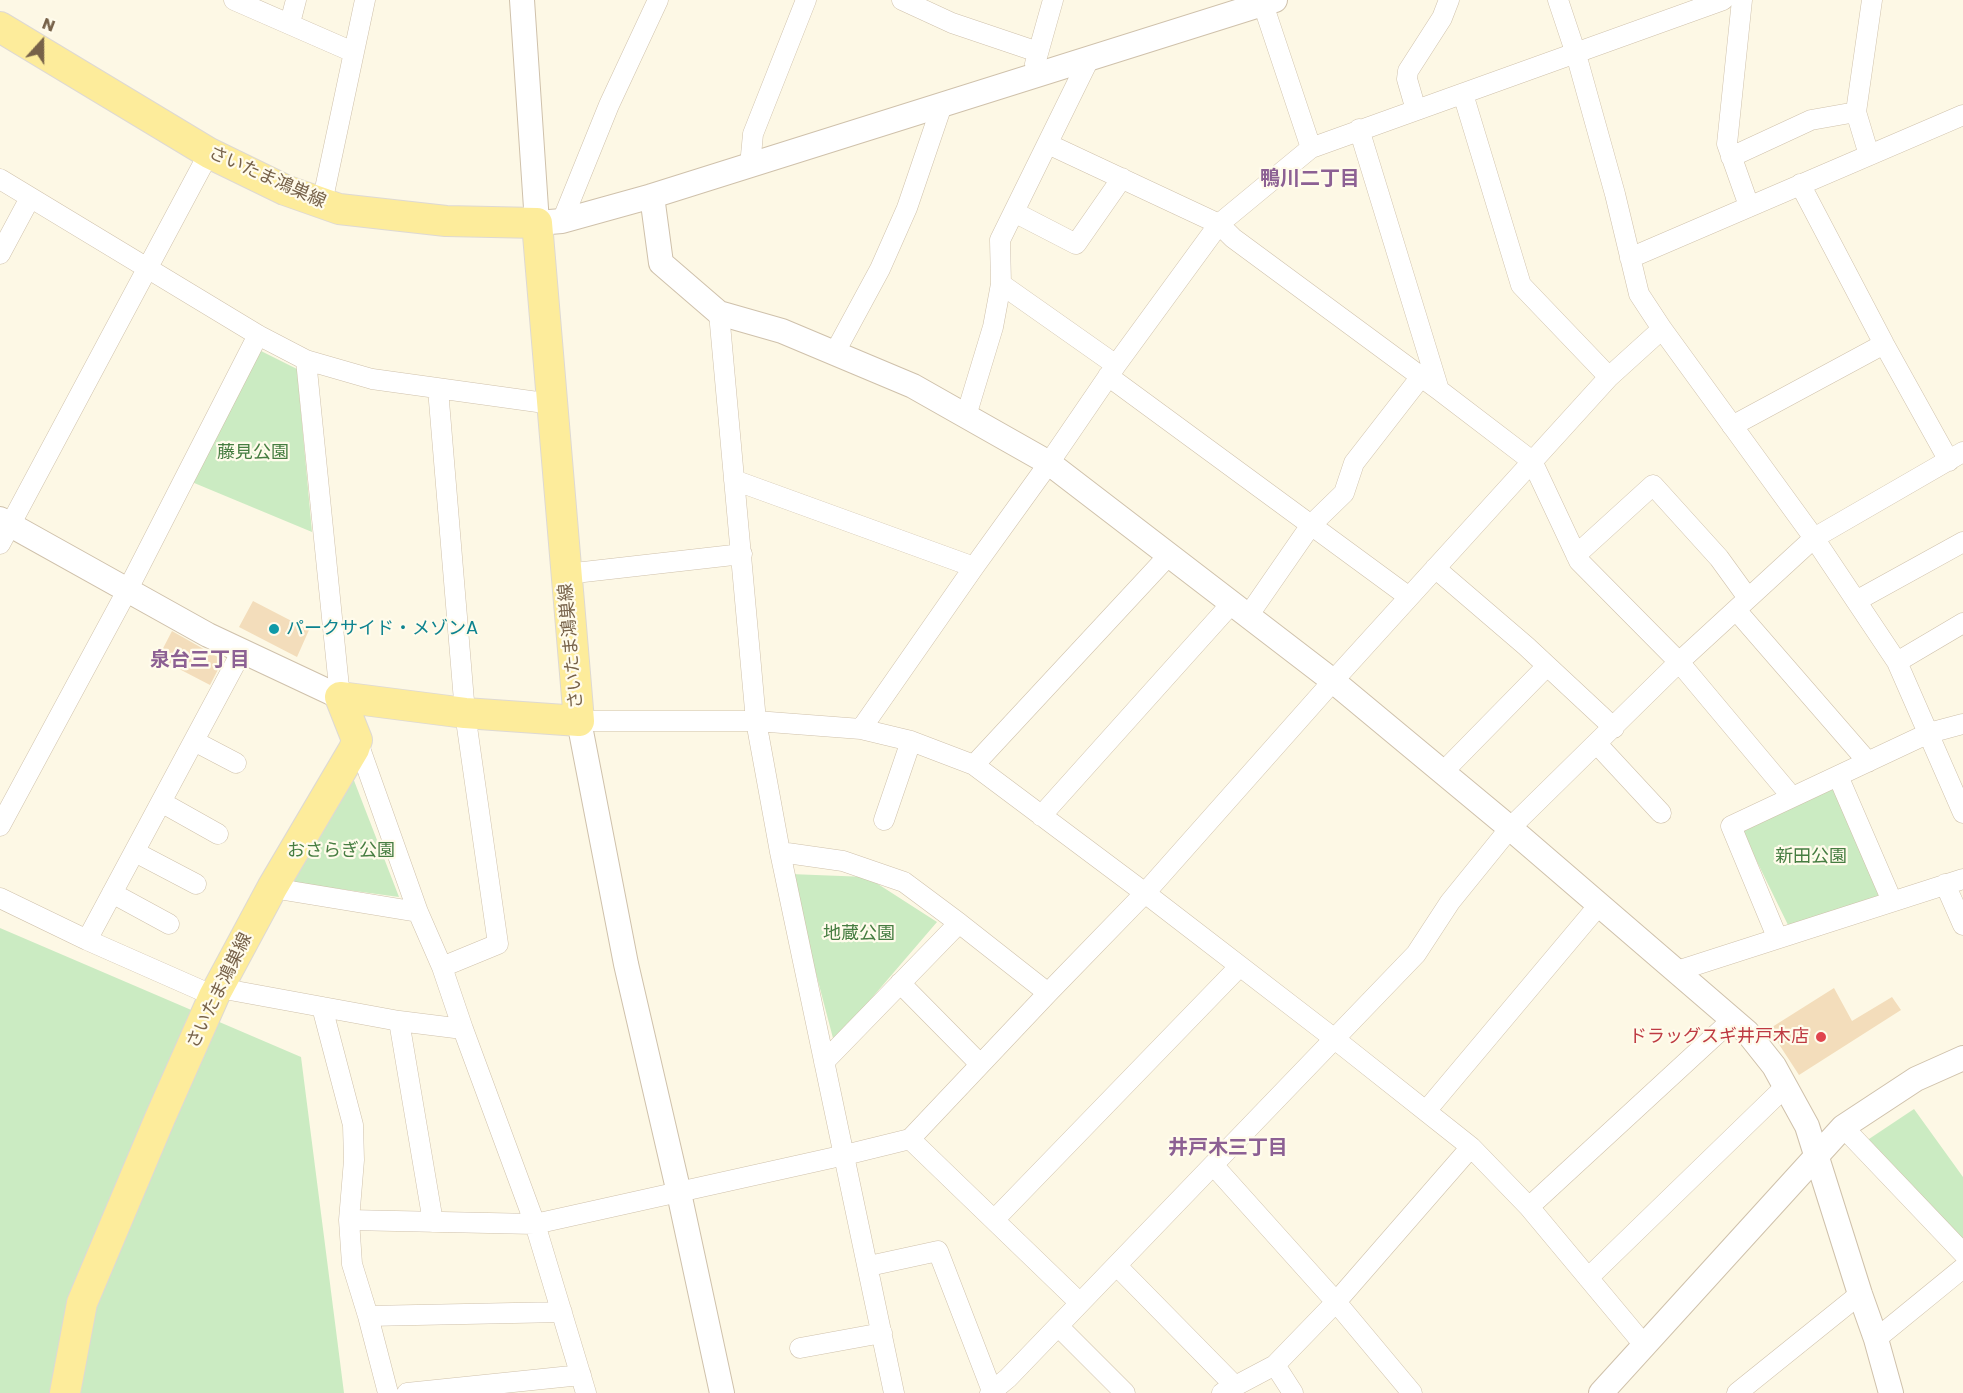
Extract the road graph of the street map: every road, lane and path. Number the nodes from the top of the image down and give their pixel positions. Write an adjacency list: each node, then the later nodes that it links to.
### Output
1 (234, 0): 16 (street)
2 (296, 0): 16 (street)
3 (365, 0): 18 (street)
4 (522, 0): 43 (street)
5 (658, 0): 43 (street)
6 (806, 0): 34 (street)
7 (902, 0): 19 (street)
8 (1053, 0): 19 (street)
9 (1449, 0): 25 (street)
10 (1558, 0): 20 (street)
11 (1723, 0): 20 (street)
12 (1742, 0): 33 (street)
13 (1872, 0): 26 (street)
14 (1269, 2): 15 (street); 30 (street)
15 (1229, 7): 21 (street)
16 (290, 23): 18 (street)
17 (0, 27): 31 (main road, さいたま鴻巣線)
18 (353, 52): 40 (street)
19 (1038, 52): 22 (street)
20 (1576, 54): 23 (street); 46 (street)
21 (1089, 59): 22 (street); 29 (street)
22 (1032, 76): 24 (street)
23 (1462, 94): 25 (street); 56 (street)
24 (942, 105): 34 (street); 53 (street)
25 (1416, 110): 28 (street)
26 (1856, 112): 32 (street); 33 (street)
27 (1963, 116): 32 (street)
28 (1359, 129): 30 (street); 59 (street)
29 (1048, 144): 35 (street); 42 (street)
30 (1311, 148): 44 (street)
31 (208, 153): 40 (main road, さいたま鴻巣線); 47 (street)
32 (1869, 155): 37 (street)
33 (1731, 157): 41 (street)
34 (750, 166): 38 (street)
35 (1122, 178): 42 (street); 44 (street)
36 (0, 179): 39 (street)
37 (1800, 184): 41 (street); 52 (street)
38 (652, 196): 43 (street); 49 (street)
39 (30, 198): 45 (street); 47 (street)
40 (322, 203): 43 (main road, さいたま鴻巣線)
41 (1749, 206): 46 (street)
42 (1014, 212): 48 (street)
43 (550, 222): 60 (main road, さいたま鴻巣線)
44 (1219, 224): 55 (street); 57 (street)
45 (0, 254)
46 (1630, 258): 50 (street)
47 (146, 268): 51 (street); 68 (street)
48 (1000, 284): 55 (street); 61 (street)
49 (719, 313): 53 (street); 66 (street)
50 (1662, 329): 56 (street); 62 (street)
51 (258, 334): 54 (street); 77 (street)
52 (1884, 344): 62 (street); 63 (street)
53 (834, 354): 61 (street)
54 (306, 360): 58 (street); 88 (street)
55 (1112, 370): 65 (street); 67 (street)
56 (1609, 377): 64 (street)
57 (1420, 378): 59 (street); 67 (street)
58 (438, 389): 60 (street); 89 (street)
59 (1438, 390): 64 (street)
60 (552, 404): 76 (main road, さいたま鴻巣線)
61 (966, 417): 65 (street)
62 (1732, 426): 69 (street)
63 (1956, 456): 69 (street)
64 (1532, 462): 73 (street); 75 (street)
65 (1049, 463): 72 (street); 74 (street)
66 (734, 480): 71 (street); 74 (street)
67 (1311, 525): 78 (street); 81 (street)
68 (3, 529): 77 (street)
69 (1814, 538): 79 (street); 80 (street)
70 (1963, 542): 79 (street)
71 (742, 554): 76 (street); 91 (street)
72 (1169, 555): 81 (street); 102 (street)
73 (1576, 555): 80 (street); 84 (street)
74 (974, 567): 94 (street)
75 (1435, 568): 78 (street); 86 (street)
76 (566, 574): 90 (main road, さいたま鴻巣線)
77 (128, 589): 83 (street); 111 (street)
78 (1409, 597): 87 (street)
79 (1856, 601): 85 (street)
80 (1742, 604): 84 (street); 100 (street)
81 (1240, 609): 87 (street); 109 (street)
82 (1963, 623): 85 (street)
83 (242, 651): 88 (street); 97 (street)
84 (1679, 662): 93 (street); 105 (street)
85 (1897, 662): 95 (street)
86 (1547, 666): 93 (street); 103 (street)
87 (1333, 681): 103 (street); 120 (street)
88 (340, 697): 89 (main road, さいたま鴻巣線); 96 (main road)
89 (465, 713): 90 (main road, さいたま鴻巣線); 131 (street)
90 (579, 721): 91 (street); 152 (street)
91 (756, 721): 94 (street); 115 (street)
92 (1963, 724): 95 (street)
93 (1614, 728): 99 (street)
94 (861, 729): 98 (street)
95 (1929, 734): 100 (street); 108 (street)
96 (357, 740): 118 (main road, さいたま鴻巣線); 124 (street)
97 (194, 741): 101 (street); 106 (street)
98 (911, 741): 102 (street); 110 (street)
99 (1597, 744): 107 (street); 112 (street)
100 (1868, 762): 104 (street)
101 (236, 763)
102 (974, 765): 109 (street)
103 (1443, 772): 112 (street)
104 (1838, 776): 105 (street); 122 (street)
105 (1792, 797): 128 (street)
106 (161, 802): 113 (street); 114 (street)
107 (1661, 813)
108 (1963, 813)
109 (1041, 816): 120 (street)
110 (884, 820)
111 (0, 826)
112 (1510, 828): 123 (street); 140 (street)
113 (218, 834)
114 (135, 852): 117 (street); 119 (street)
115 (780, 852): 125 (street); 142 (street)
116 (1954, 881): 122 (street); 127 (street)
117 (196, 884)
118 (272, 888): 124 (street); 134 (main road, さいたま鴻巣線)
119 (112, 893): 126 (street); 129 (street)
120 (1146, 893): 130 (street); 135 (street)
121 (0, 898): 129 (street)
122 (1892, 901): 128 (street)
123 (1599, 905): 132 (street); 145 (street)
124 (418, 912): 131 (street)
125 (959, 923): 133 (street); 135 (street)
126 (169, 924)
127 (1963, 925)
128 (1778, 937): 132 (street)
129 (87, 940): 134 (street)
130 (1240, 966): 140 (street); 155 (street)
131 (442, 967): 139 (street)
132 (1677, 971): 137 (street)
133 (900, 983): 142 (street); 143 (street)
134 (217, 992): 136 (street); 178 (main road, さいたま鴻巣線)
135 (1047, 993): 143 (street)
136 (322, 1007): 138 (street); 154 (street)
137 (1732, 1020): 144 (street); 153 (street)
138 (399, 1021): 139 (street); 156 (street)
139 (463, 1029): 157 (street)
140 (1336, 1040): 145 (street); 151 (street)
141 (1963, 1059): 146 (street)
142 (824, 1062): 149 (street)
143 (980, 1064): 147 (street)
144 (1786, 1086): 150 (street); 162 (street)
145 (1426, 1111): 148 (street)
146 (1843, 1127): 150 (street); 158 (street)
147 (910, 1139): 149 (street); 155 (street)
148 (1471, 1147): 153 (street); 164 (street)
149 (845, 1155): 152 (street); 159 (street)
150 (1818, 1155): 163 (street); 171 (street)
151 (1214, 1166): 160 (street); 164 (street)
152 (679, 1193): 157 (street); 181 (street)
153 (1529, 1207): 162 (street)
154 (349, 1220): 156 (street); 167 (street)
155 (994, 1220): 165 (street)
156 (433, 1222): 157 (street)
157 (535, 1224): 166 (street)
158 (1963, 1253)
159 (869, 1266): 169 (street); 177 (street)
160 (1117, 1266): 165 (street); 176 (street)
161 (1963, 1268): 170 (street)
162 (1588, 1278): 171 (street)
163 (1860, 1294): 170 (street); 187 (street)
164 (1336, 1302): 173 (street); 185 (street)
165 (1080, 1304): 168 (street)
166 (562, 1312): 167 (street); 174 (street)
167 (368, 1316): 179 (street)
168 (1058, 1326): 175 (street); 183 (street)
169 (882, 1333): 172 (street); 182 (street)
170 (1876, 1339): 188 (street)
171 (1645, 1346): 186 (street)
172 (800, 1348)
173 (1275, 1365): 176 (street); 184 (street)
174 (583, 1384): 180 (street)
175 (1011, 1386): 177 (street)
176 (1228, 1390)
177 (991, 1392)
178 (65, 1393)
179 (388, 1393)
180 (407, 1393)
181 (722, 1393)
182 (894, 1393)
183 (1125, 1393)
184 (1293, 1393)
185 (1412, 1393)
186 (1601, 1393)
187 (1737, 1393)
188 (1891, 1393)

